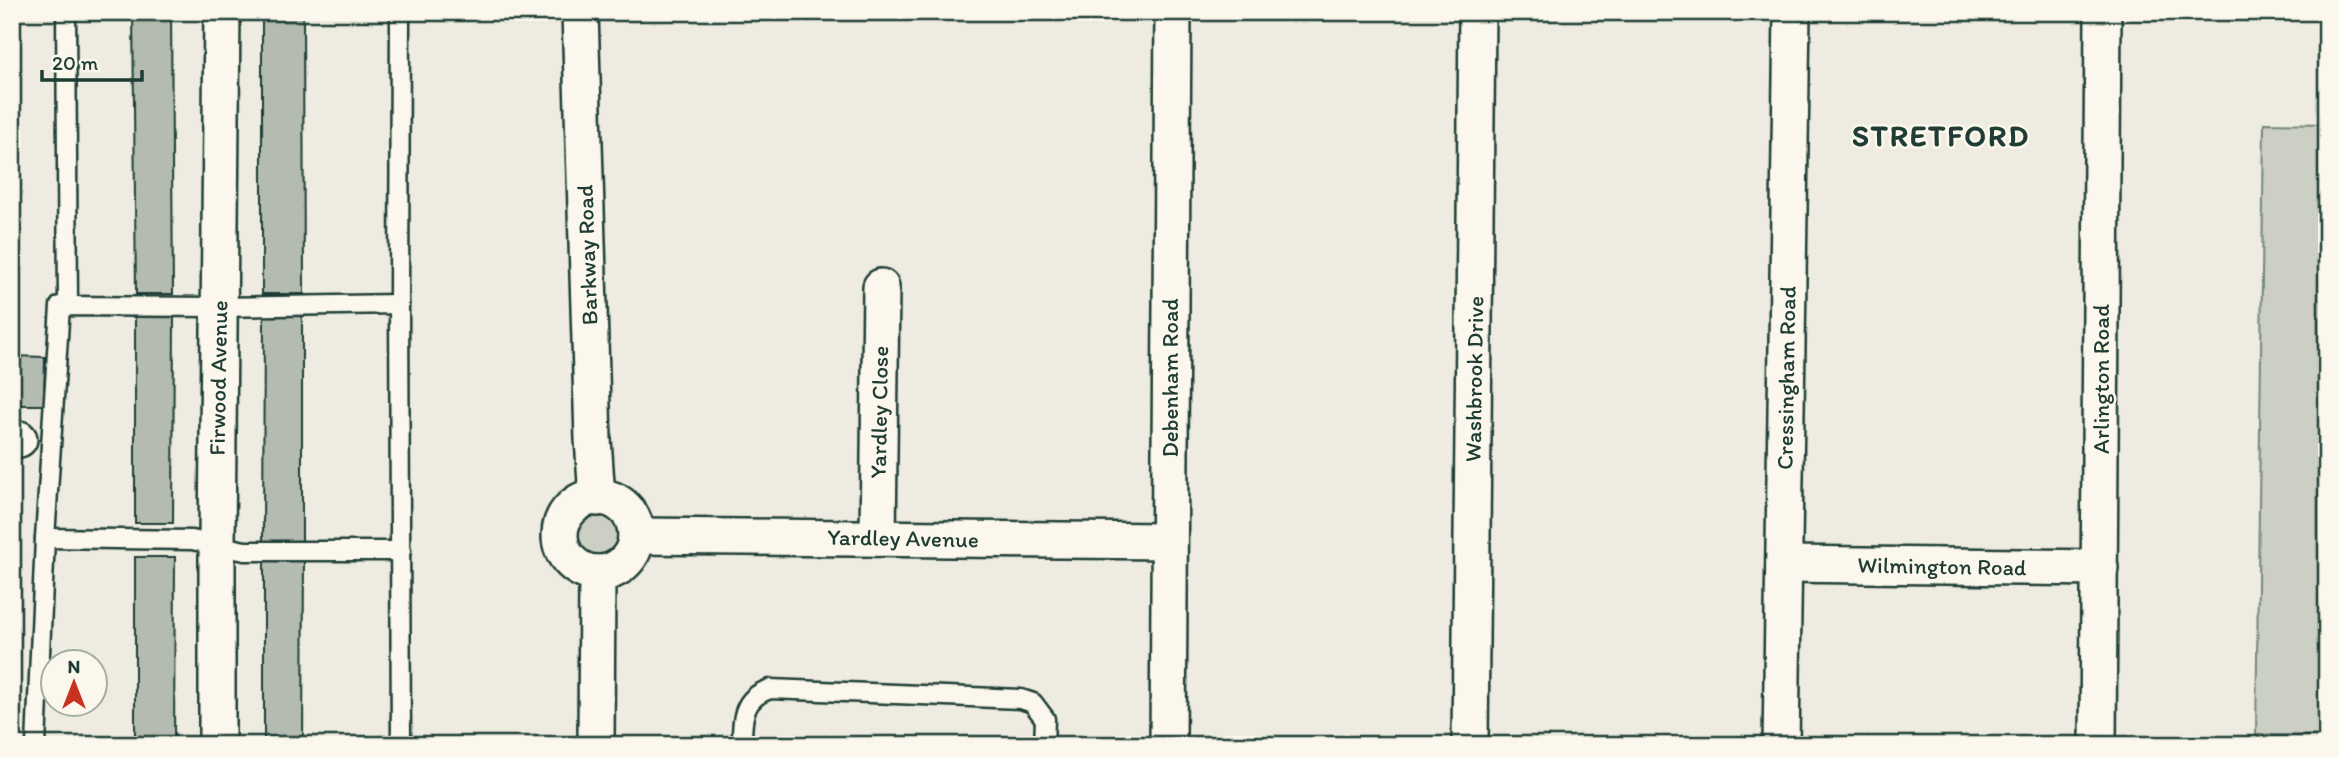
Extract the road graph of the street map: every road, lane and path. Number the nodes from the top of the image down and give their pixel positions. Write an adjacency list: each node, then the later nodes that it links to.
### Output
1 (66, 12): 11 (lane)
2 (222, 12): 12 (street, Firwood Avenue)
3 (400, 12): 10 (lane)
4 (580, 12): 13 (street, Barkway Road)
5 (1173, 12): 17 (street, Debenham Road)
6 (1477, 12): 30 (street, Washbrook Drive)
7 (1792, 12): 20 (street, Cressingham Road)
8 (2103, 12): 21 (street, Arlington Road)
9 (881, 287): 16 (street, Yardley Close)
10 (399, 304): 12 (lane); 19 (lane)
11 (68, 306): 12 (lane); 15 (lane)
12 (219, 307): 18 (street, Firwood Avenue)
13 (597, 498): 14 (street); 22 (street)
14 (636, 536): 16 (street, Yardley Avenue); 22 (street)
15 (45, 538): 18 (lane); 23 (lane)
16 (878, 538): 17 (street, Yardley Avenue)
17 (1169, 541): 29 (street, Debenham Road)
18 (217, 544): 19 (lane); 24 (street, Firwood Avenue)
19 (401, 551): 25 (lane)
20 (1784, 564): 21 (street, Wilmington Road); 31 (street, Cressingham Road)
21 (2100, 568): 32 (street, Arlington Road)
22 (597, 573): 26 (street)
23 (36, 745)
24 (217, 745)
25 (401, 745)
26 (596, 745)
27 (742, 745): 28 (lane)
28 (1044, 745)
29 (1168, 745)
30 (1470, 745)
31 (1782, 745)
32 (2098, 745)

